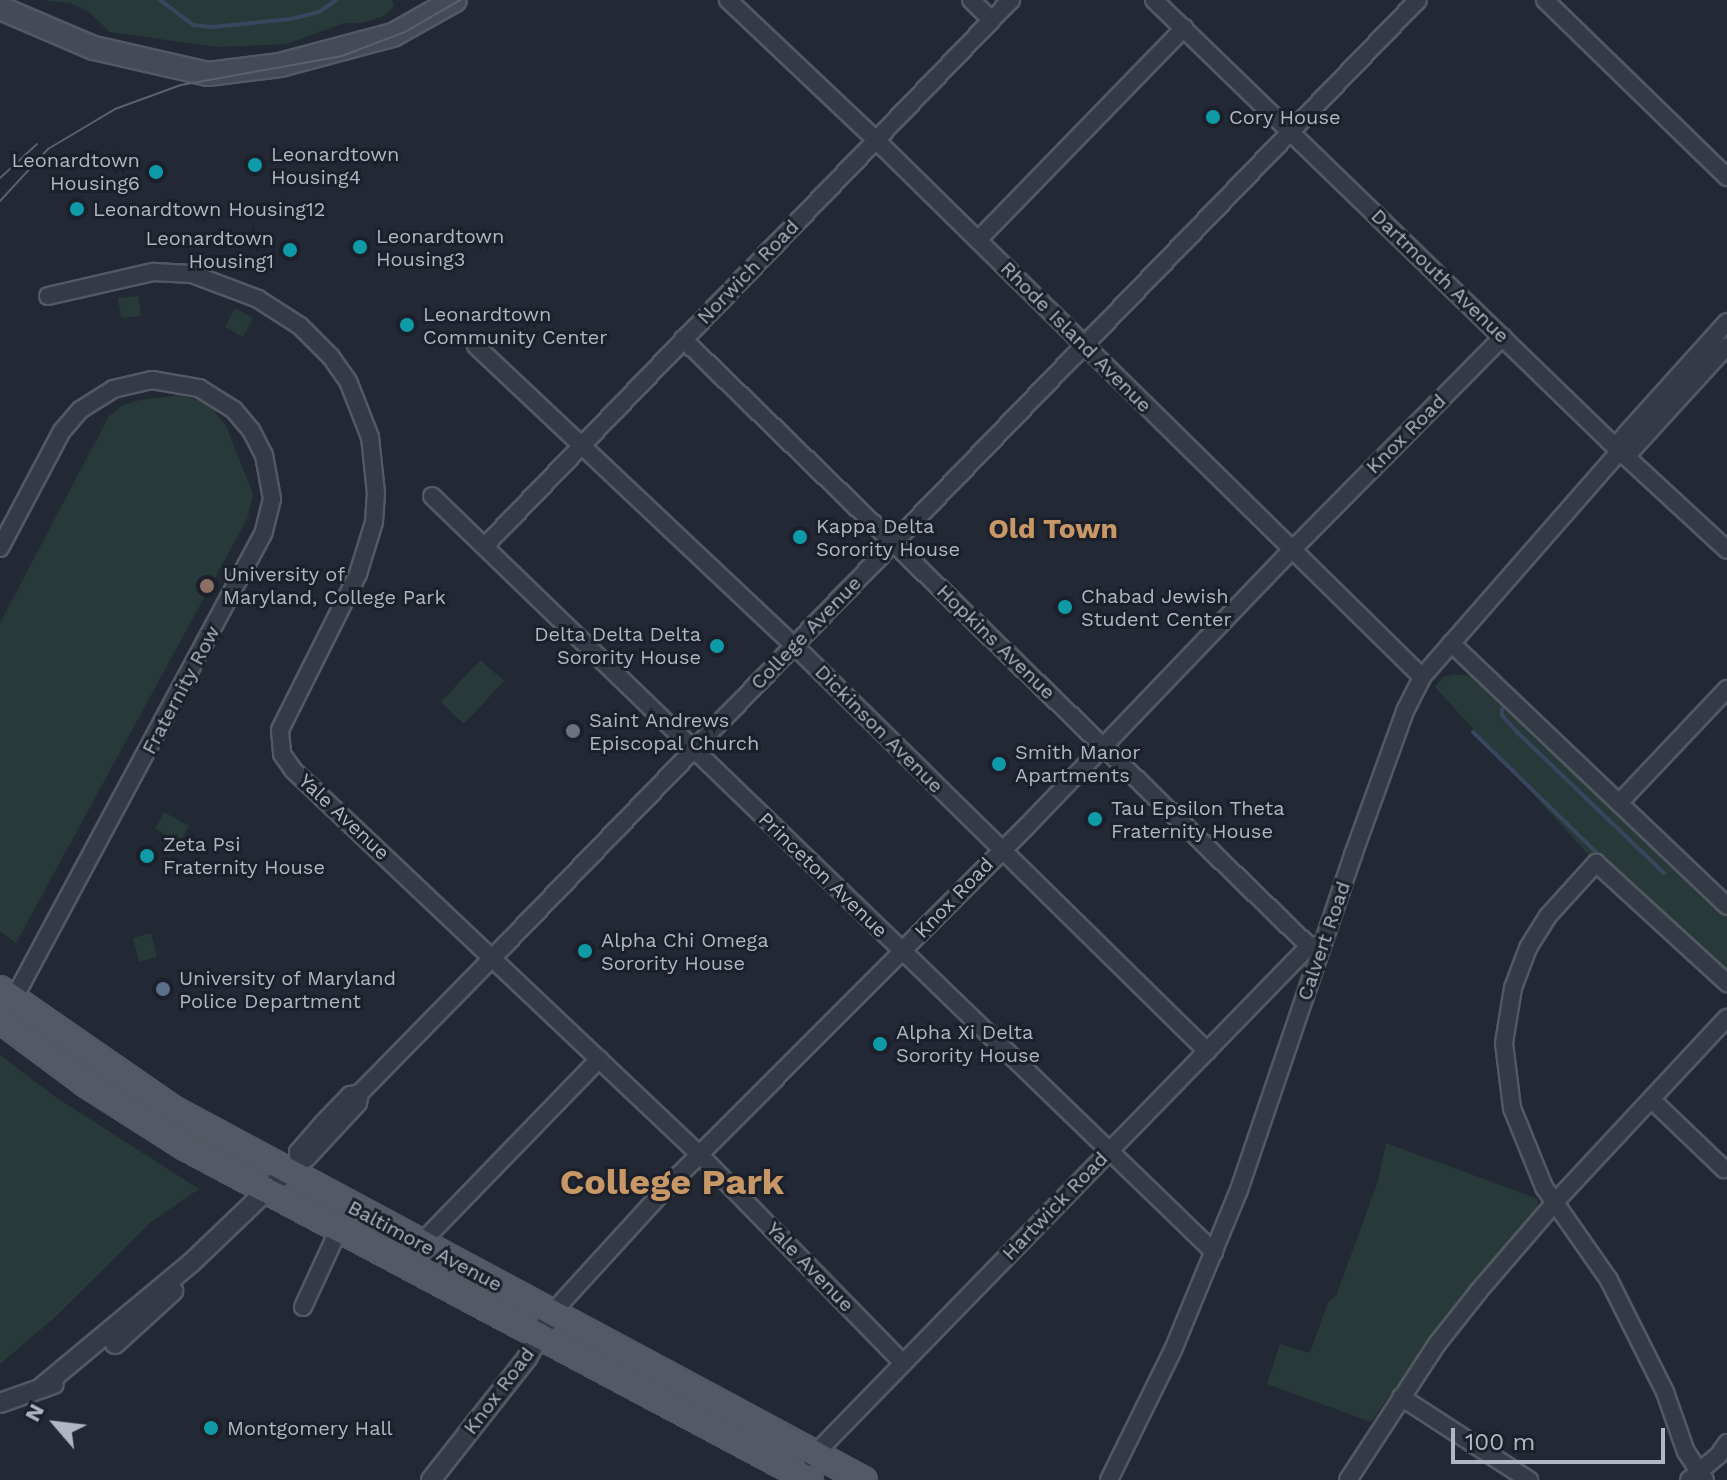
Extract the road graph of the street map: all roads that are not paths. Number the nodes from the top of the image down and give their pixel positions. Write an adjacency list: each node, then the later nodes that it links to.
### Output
1 (455, 0): 8 (main road)
2 (728, 0): 12 (street, Rhode Island Avenue)
3 (971, 0): 9 (street)
4 (1011, 0): 9 (street, Norwich Road)
5 (1154, 0): 10 (street, Dartmouth Avenue)
6 (1418, 0): 11 (street, College Avenue)
7 (1545, 0): 13 (street)
8 (0, 8)
9 (992, 20): 12 (street, Norwich Road)
10 (1184, 28): 11 (street, Dartmouth Avenue); 14 (street)
11 (1292, 131): 17 (street, Dartmouth Avenue); 19 (street, College Avenue)
12 (876, 140): 14 (street, Rhode Island Avenue); 18 (street, Norwich Road)
13 (1727, 177)
14 (978, 240): 19 (street, Rhode Island Avenue)
15 (48, 296): 41 (street, Yale Avenue)
16 (1727, 322): 23 (street, Calvert Road)
17 (1503, 337): 23 (street, Dartmouth Avenue); 28 (street, Knox Road)
18 (683, 339): 22 (street, Norwich Road); 25 (street, Hopkins Avenue)
19 (1083, 345): 25 (street, College Avenue); 28 (street, Rhode Island Avenue)
20 (476, 346): 22 (street, Dickinson Avenue)
21 (1727, 346): 23 (street, Calvert Road)
22 (582, 443): 26 (street, Norwich Road); 31 (street, Dickinson Avenue)
23 (1620, 451): 29 (street, Dartmouth Avenue); 30 (street, Calvert Road)
24 (432, 496): 26 (street, Princeton Avenue)
25 (894, 543): 31 (street, College Avenue); 34 (street, Hopkins Avenue)
26 (485, 546): 35 (street, Princeton Avenue)
27 (0, 548): 43 (street, Fraternity Row)
28 (1293, 549): 32 (street, Rhode Island Avenue); 34 (street, Knox Road)
29 (1727, 550)
30 (1451, 643): 32 (street, Calvert Road); 36 (street)
31 (794, 646): 35 (street, College Avenue); 37 (street, Dickinson Avenue)
32 (1422, 677): 39 (street, Calvert Road)
33 (1727, 689): 36 (street)
34 (1104, 747): 37 (street, Knox Road); 39 (street, Hopkins Avenue)
35 (695, 749): 40 (street, Princeton Avenue); 41 (street, College Avenue)
36 (1620, 802): 38 (street)
37 (1002, 849): 40 (street, Knox Road); 45 (street, Dickinson Avenue)
38 (1727, 906)
39 (1316, 945): 45 (street, Hartwick Road); 56 (street, Calvert Road)
40 (903, 952): 48 (street, Princeton Avenue); 49 (street, Knox Road)
41 (493, 957): 46 (street, Yale Avenue); 50 (street, College Avenue)
42 (1727, 983): 53 (street)
43 (4, 1003): 50 (main road, Baltimore Avenue); 52 (main road, Baltimore Avenue)
44 (1727, 1018): 47 (street)
45 (1207, 1051): 48 (street, Hartwick Road)
46 (599, 1059): 49 (street, Yale Avenue); 55 (street)
47 (1652, 1100): 51 (street); 53 (street)
48 (1109, 1150): 56 (street, Princeton Avenue); 60 (street, Hartwick Road)
49 (701, 1156): 58 (street, Knox Road); 60 (street, Yale Avenue)
50 (292, 1167): 52 (street); 55 (main road, Baltimore Avenue)
51 (1724, 1169)
52 (268, 1192): 54 (main road, Baltimore Avenue); 62 (street)
53 (1557, 1200): 61 (street); 65 (street)
54 (339, 1229): 57 (street); 59 (main road, Baltimore Avenue)
55 (421, 1243): 58 (main road, Baltimore Avenue)
56 (1214, 1252): 69 (street, Calvert Road)
57 (303, 1307)
58 (552, 1313): 59 (street, Knox Road); 64 (main road, Baltimore Avenue)
59 (540, 1335): 66 (main road, Baltimore Avenue); 67 (street, Knox Road)
60 (903, 1363): 64 (street, Hartwick Road)
61 (1401, 1397): 70 (street); 71 (street)
62 (0, 1403)
63 (1727, 1443): 65 (street)
64 (814, 1453): 66 (street, Hartwick Road); 68 (main road, Baltimore Avenue)
65 (1698, 1477)
66 (803, 1478)
67 (431, 1480)
68 (864, 1480)
69 (1109, 1480)
70 (1348, 1480)
71 (1529, 1480)

